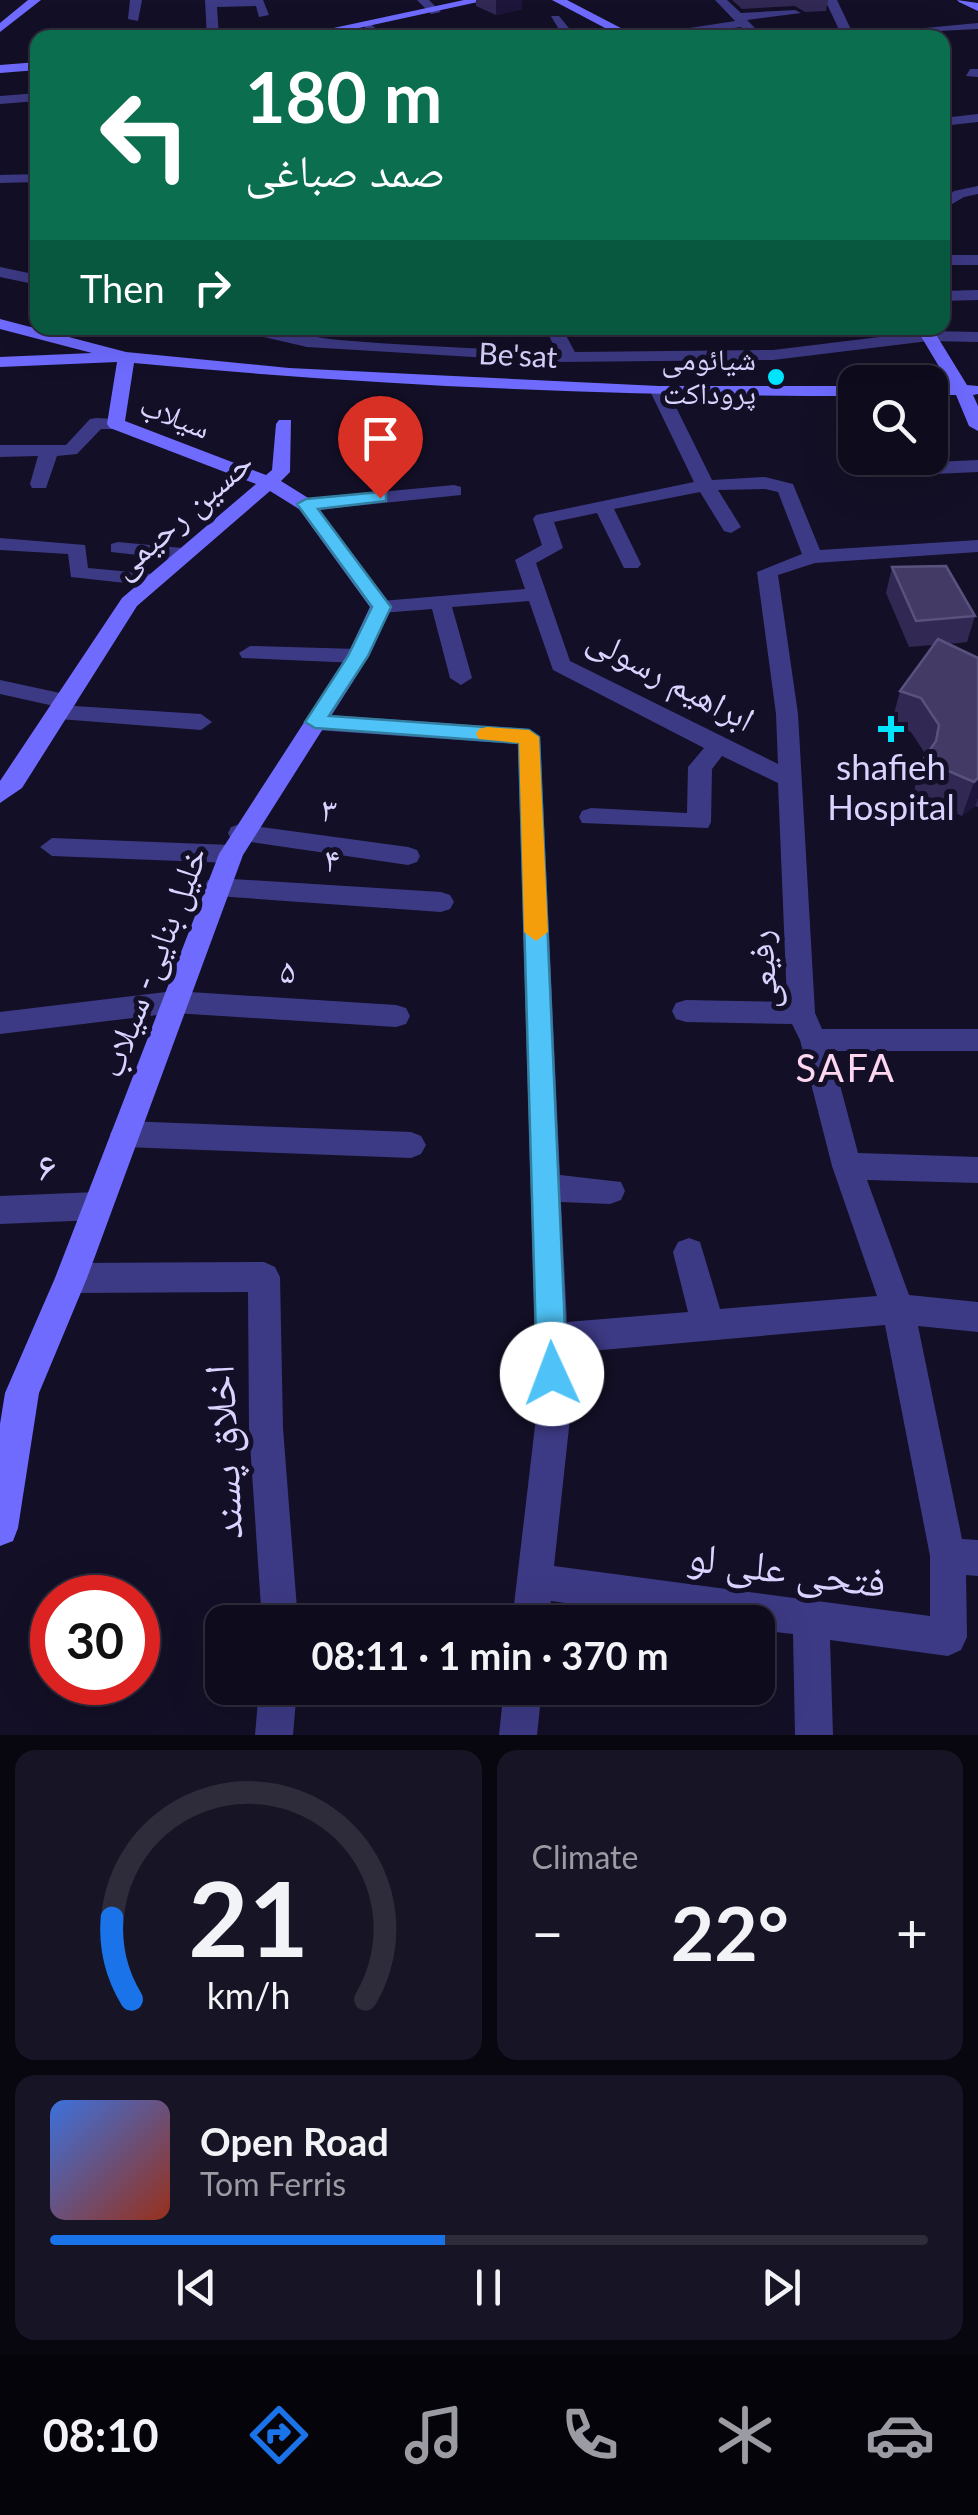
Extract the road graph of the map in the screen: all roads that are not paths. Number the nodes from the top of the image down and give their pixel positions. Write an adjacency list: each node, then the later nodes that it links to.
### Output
1 (34, 0): 19 (main road)
2 (136, 0): 14 (street)
3 (424, 0): 11 (street)
4 (482, 0): 11 (main road)
5 (558, 0): 24 (main road)
6 (720, 0): 16 (street)
7 (831, 0): 27 (street)
8 (964, 0): 10 (main road)
9 (211, 2): 13 (street); 20 (street)
10 (978, 8)
11 (435, 12): 17 (main road)
12 (796, 14): 16 (street)
13 (263, 15)
14 (134, 18)
15 (555, 18): 23 (street)
16 (740, 20): 25 (street); 26 (street)
17 (366, 25): 21 (main road); 22 (street)
18 (978, 26): 28 (street)
19 (0, 29)
20 (212, 30)
21 (338, 30)
22 (371, 30)
23 (565, 30)
24 (619, 30)
25 (677, 30)
26 (751, 30)
27 (849, 30)
28 (932, 30)
29 (30, 67): 30 (main road)
30 (0, 69)
31 (30, 98): 32 (street)
32 (0, 100)
33 (978, 118): 34 (street)
34 (950, 121)
35 (30, 178): 36 (street)
36 (0, 179)
37 (950, 188): 39 (street)
38 (978, 190): 39 (street)
39 (959, 194): 40 (street)
40 (950, 200)
41 (950, 260): 42 (street)
42 (978, 260)
43 (0, 272): 44 (street)
44 (30, 278)
45 (978, 295): 46 (street)
46 (950, 296)
47 (0, 324): 48 (main road)
48 (30, 332)
49 (950, 334): 55 (street)
50 (42, 335): 56 (main road)
51 (309, 335): 57 (street)
52 (558, 335): 57 (street)
53 (908, 335): 57 (street)
54 (929, 335): 60 (main road)
55 (978, 337)
56 (126, 357): 58 (main road, Be'sat); 61 (main road, Be'sat); 62 (main road)
57 (569, 357)
58 (0, 362)
59 (838, 390): 61 (main road, Be'sat)
60 (970, 390): 64 (main road)
61 (659, 391): 71 (street)
62 (116, 424): 65 (street); 69 (main road, سیلاب)
63 (285, 424): 69 (main road, حسین رحیمی)
64 (978, 426)
65 (49, 450): 66 (street); 70 (street)
66 (0, 451)
67 (978, 466): 68 (street)
68 (948, 467)
69 (271, 483): 73 (main road); 79 (main road, حسین رحیمی)
70 (38, 484)
71 (708, 487): 74 (street); 75 (street); 80 (street)
72 (454, 490): 73 (street)
73 (306, 504): 85 (main road)
74 (604, 507): 81 (street); 83 (street, ابراهیم رسولی)
75 (731, 526)
76 (0, 544): 82 (street)
77 (978, 546): 80 (street, رفیعی)
78 (118, 548): 79 (street)
79 (182, 554): 82 (main road, حسین رحیمی)
80 (813, 557): 94 (street, رفیعی)
81 (631, 564)
82 (153, 580): 90 (main road, حسین رحیمی)
83 (538, 594): 84 (street); 93 (street, ابراهیم رسولی)
84 (440, 602): 85 (street); 88 (street)
85 (381, 607): 87 (main road, خلیل بنایی- سیلاب)
86 (250, 653): 87 (street)
87 (358, 656): 92 (main road, خلیل بنایی- سیلاب)
88 (461, 678)
89 (0, 687): 90 (street)
90 (62, 706): 91 (street); 95 (main road, حسین رحیمی)
91 (201, 722)
92 (315, 722): 97 (main road, خلیل بنایی- سیلاب); 113 (street)
93 (718, 746): 94 (street, ابراهیم رسولی); 96 (street)
94 (790, 779): 104 (street, رفیعی)
95 (0, 795)
96 (591, 818)
97 (236, 844): 98 (street, ۳); 99 (street, ۳); 100 (main road, خلیل بنایی- سیلاب)
98 (52, 847)
99 (408, 856)
100 (217, 887): 101 (street, ۴); 102 (main road, خلیل بنایی- سیلاب)
101 (441, 902)
102 (174, 1002): 105 (street, ۵); 106 (street, ۵); 109 (main road, خلیل بنایی- سیلاب)
103 (686, 1011): 104 (street)
104 (800, 1012): 107 (street, رفیعی)
105 (396, 1016)
106 (0, 1023)
107 (814, 1040): 108 (street); 111 (street, رفیعی)
108 (978, 1040)
109 (124, 1134): 110 (street); 115 (main road, خلیل بنایی- سیلاب)
110 (411, 1144)
111 (846, 1166): 112 (street); 119 (street, رفیعی)
112 (978, 1170)
113 (546, 1188): 114 (street); 122 (street)
114 (610, 1191)
115 (98, 1206): 116 (street, ۶); 118 (main road, خلیل بنایی- سیلاب)
116 (0, 1210)
117 (690, 1252): 121 (street)
118 (71, 1278): 123 (main road, خلیل بنایی- سیلاب); 127 (street, اخلاق پسند)
119 (898, 1309): 120 (street); 121 (street); 125 (street, رفیعی)
120 (978, 1317)
121 (708, 1326): 122 (street)
122 (551, 1338): 126 (street)
123 (11, 1393): 124 (main road, خلیل بنایی- سیلاب)
124 (0, 1528)
125 (963, 1557): 129 (street, فتحی علی لو)
126 (534, 1581): 128 (street); 129 (street, فتحی علی لو)
127 (279, 1605)
128 (532, 1605)
129 (811, 1618): 134 (street)
130 (277, 1705): 132 (street)
131 (521, 1705): 133 (street)
132 (274, 1735)
133 (518, 1735)
134 (814, 1735)

